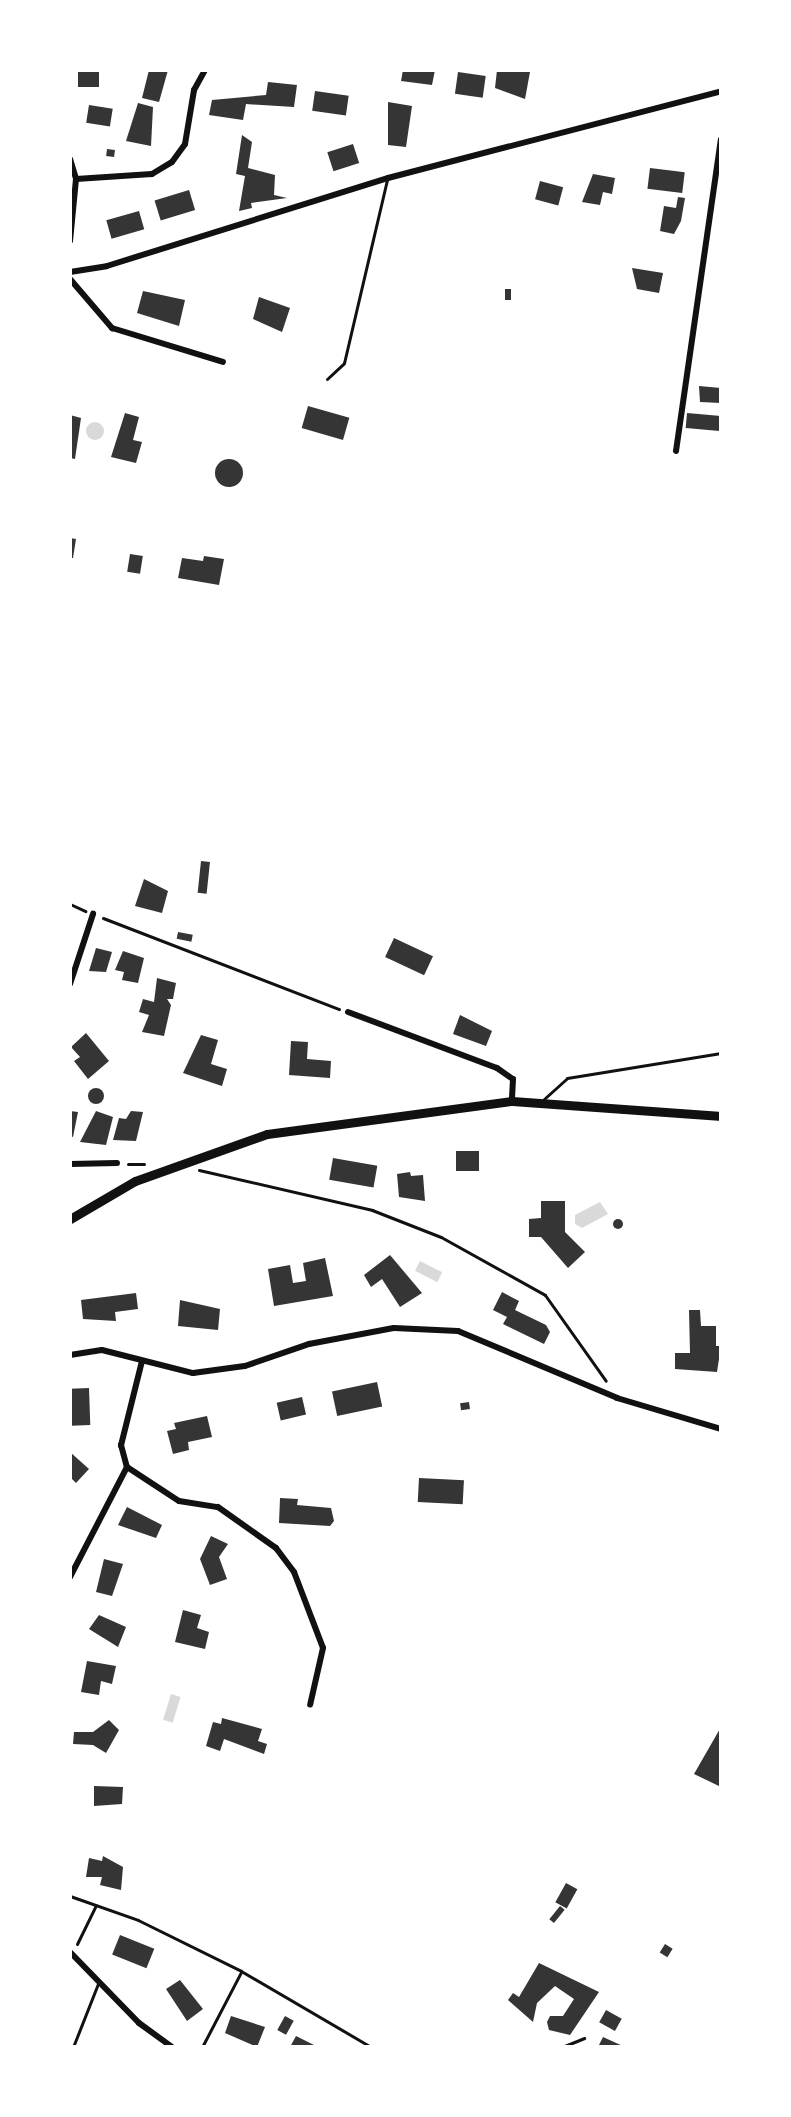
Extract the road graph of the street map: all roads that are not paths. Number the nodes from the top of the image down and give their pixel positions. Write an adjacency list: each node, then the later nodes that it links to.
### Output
1 (205, 70): 6 (street)
2 (721, 91): 5 (street)
3 (721, 139): 12 (street)
4 (70, 159): 6 (street)
5 (388, 178): 8 (street); 11 (lane)
6 (76, 179): 7 (street)
7 (70, 241)
8 (70, 272)
9 (70, 279): 10 (street)
10 (223, 362)
11 (327, 379)
12 (676, 451)
13 (93, 914): 14 (street)
14 (70, 984)
15 (348, 1012): 17 (street)
16 (721, 1053): 18 (lane)
17 (512, 1101): 18 (main road); 22 (main road)
18 (541, 1102): 19 (main road)
19 (721, 1116)
20 (117, 1163): 21 (street)
21 (70, 1164)
22 (70, 1219)
23 (70, 1355): 24 (street)
24 (142, 1361): 25 (street); 26 (street)
25 (721, 1429)
26 (127, 1467): 27 (street); 28 (street)
27 (70, 1577)
28 (310, 1705)
29 (71, 1953): 30 (street)
30 (99, 1981): 32 (lane); 33 (street)
31 (584, 2038): 34 (lane)
32 (73, 2047)
33 (172, 2047)
34 (562, 2047)

